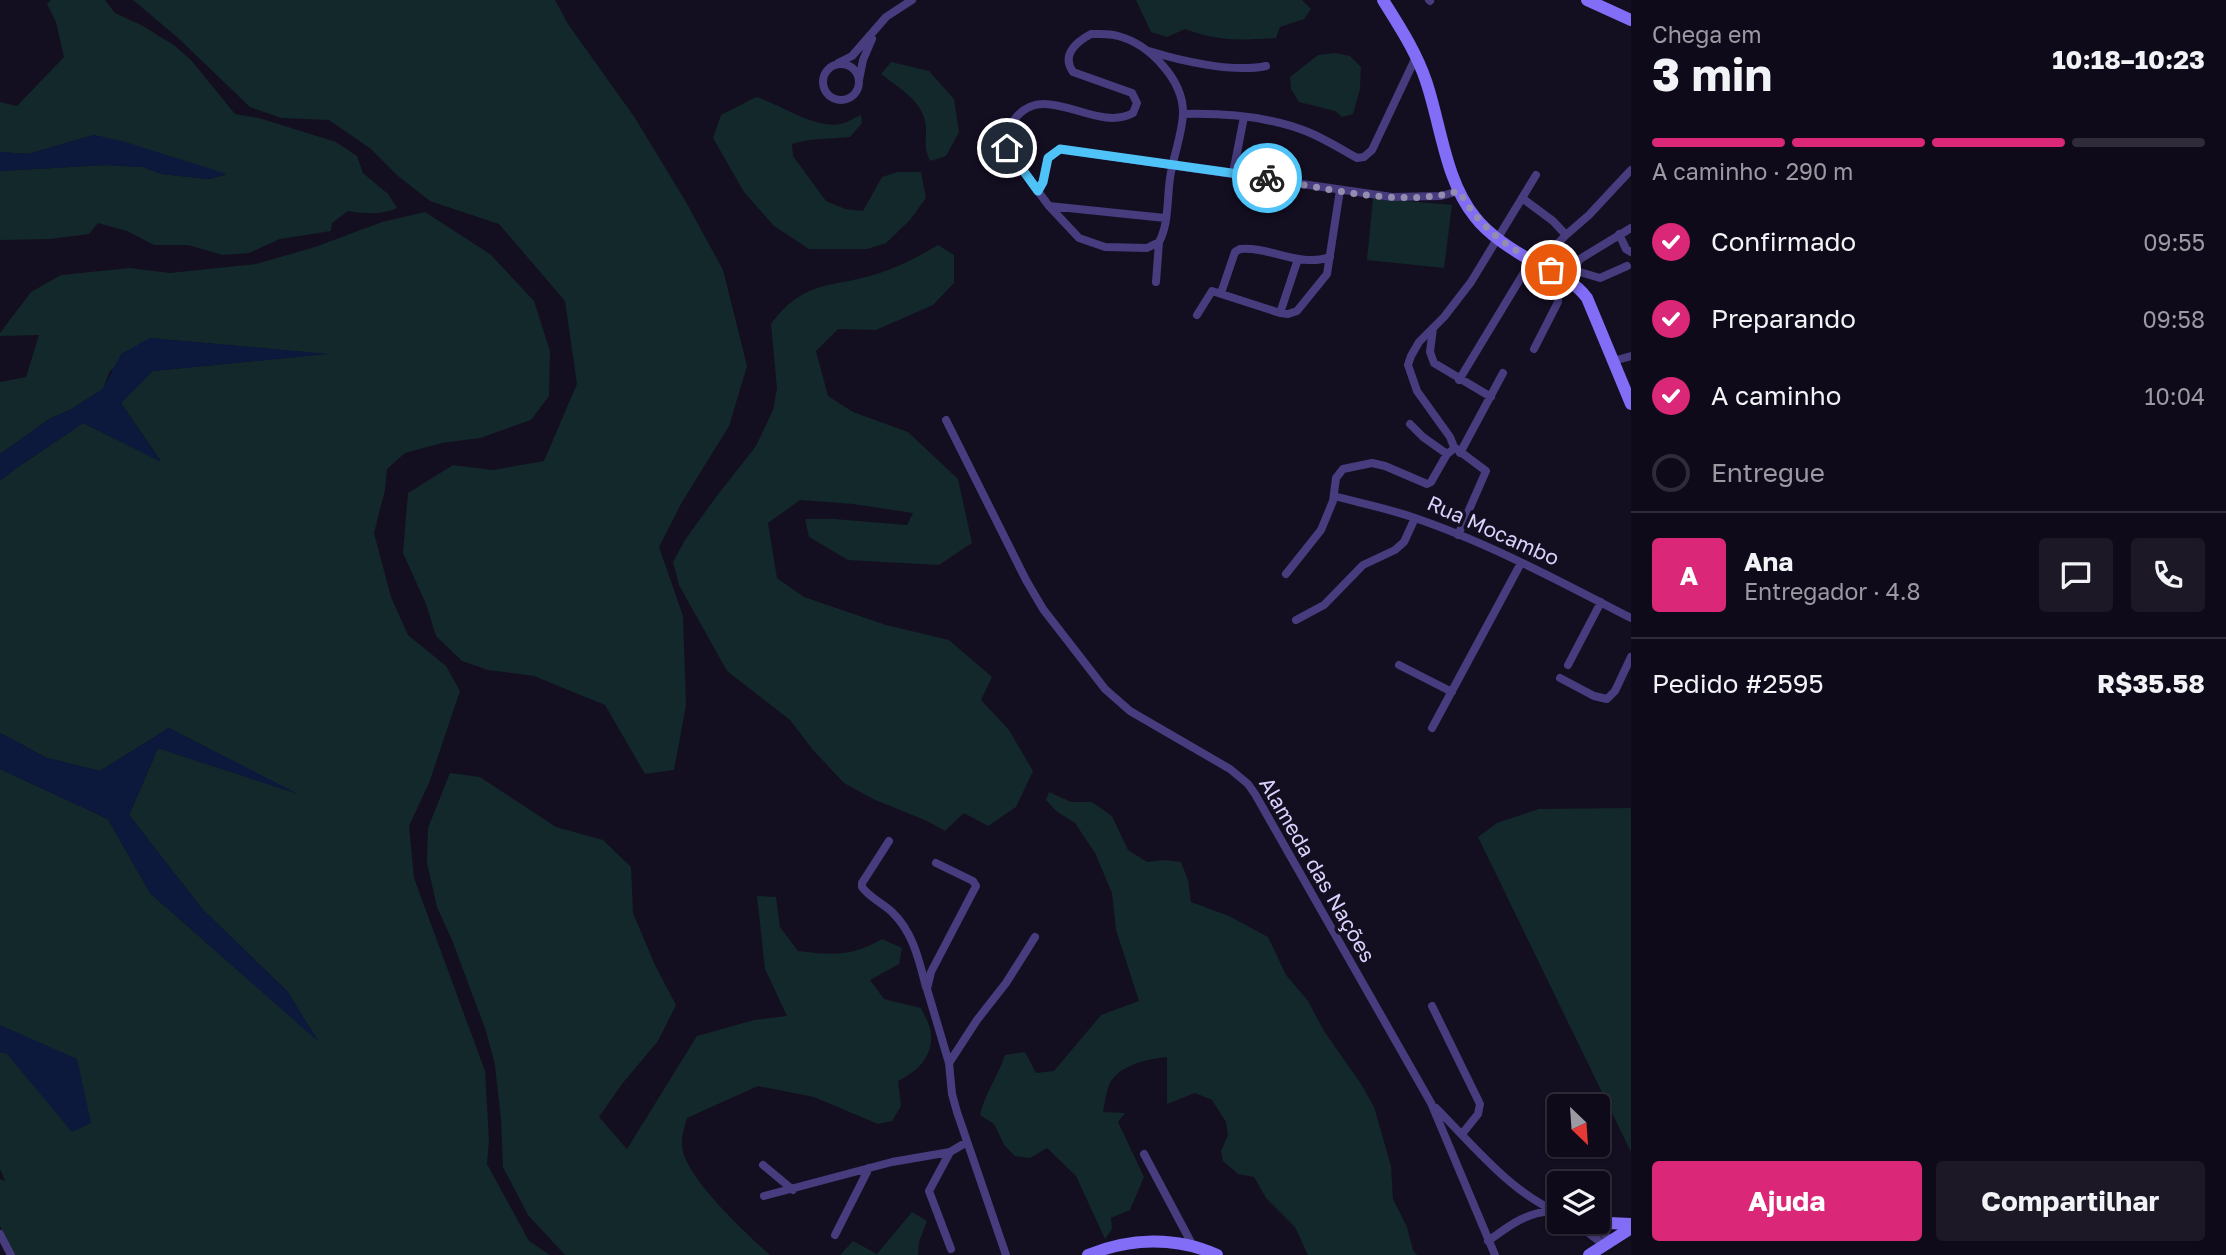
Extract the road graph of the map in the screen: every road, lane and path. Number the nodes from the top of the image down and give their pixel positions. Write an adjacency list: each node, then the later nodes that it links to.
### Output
1 (912, 0): 7 (street)
2 (1383, 0): 9 (main road)
3 (1587, 0): 6 (main road)
4 (1603, 0): 5 (main road)
5 (1631, 12)
6 (1631, 20)
7 (876, 30): 10 (street); 12 (street)
8 (1142, 49): 11 (street); 13 (street); 20 (street)
9 (1416, 57): 14 (street); 21 (main road)
10 (832, 66): 12 (street); 12 (street)
11 (1266, 66)
12 (859, 81)
13 (1183, 114): 14 (street); 15 (street)
14 (1244, 117): 17 (street)
15 (1172, 165): 17 (street); 20 (street); 24 (street)
16 (1631, 170): 27 (street)
17 (1233, 173): 19 (street)
18 (1536, 175): 22 (street)
19 (1340, 190): 21 (street); 31 (street)
20 (1038, 191): 23 (street)
21 (1459, 191): 28 (main road)
22 (1522, 198): 27 (street); 28 (street)
23 (1049, 206): 24 (street); 29 (street)
24 (1165, 218): 29 (street)
25 (1631, 228): 26 (street)
26 (1619, 234): 30 (street); 35 (street)
27 (1566, 235): 33 (street)
28 (1497, 238): 33 (main road); 40 (street)
29 (1159, 242): 36 (street)
30 (1631, 252)
31 (1330, 257): 32 (street); 38 (street)
32 (1298, 259): 37 (street); 38 (street)
33 (1535, 262): 35 (main road); 45 (street)
34 (1627, 266): 35 (street)
35 (1568, 276): 41 (street); 43 (main road)
36 (1156, 282)
37 (1221, 292): 38 (street); 39 (street)
38 (1279, 313)
39 (1197, 315)
40 (1433, 328): 45 (street); 50 (street)
41 (1534, 349)
42 (1631, 356): 43 (street)
43 (1613, 361): 47 (main road)
44 (1503, 373): 46 (street)
45 (1459, 380): 46 (street)
46 (1491, 397): 50 (street)
47 (1631, 404)
48 (946, 420): 71 (street, Alameda das Nações)
49 (1409, 424): 50 (street)
50 (1454, 451): 51 (street); 53 (street)
51 (1334, 496): 52 (street, Rua Mocambo); 55 (street)
52 (1415, 518): 53 (street, Rua Mocambo); 58 (street)
53 (1458, 535): 54 (street, Rua Mocambo)
54 (1521, 563): 56 (street, Rua Mocambo); 63 (street)
55 (1286, 574)
56 (1601, 603): 57 (street, Rua Mocambo); 61 (street)
57 (1631, 618)
58 (1296, 620)
59 (1631, 657): 62 (street)
60 (1399, 665): 63 (street)
61 (1568, 665)
62 (1560, 678)
63 (1452, 692): 64 (street)
64 (1432, 728)
65 (889, 841): 68 (street)
66 (936, 863): 68 (street)
67 (1035, 937): 70 (street)
68 (927, 989): 70 (street)
69 (1433, 1006): 72 (street)
70 (948, 1063): 73 (street)
71 (1432, 1103): 72 (street, Alameda das Nações); 88 (street, Alameda das Nações)
72 (1462, 1134): 80 (street, Alameda das Nações)
73 (967, 1142): 74 (street); 93 (street)
74 (950, 1152): 77 (street); 91 (street)
75 (1144, 1154): 90 (street)
76 (763, 1165): 78 (street)
77 (869, 1168): 78 (street); 87 (street)
78 (793, 1189): 79 (street)
79 (764, 1196)
80 (1547, 1207)
81 (1547, 1212): 88 (street, Alameda das Nações)
82 (1610, 1224): 83 (main road)
83 (1631, 1226): 89 (main road)
84 (0, 1234): 92 (street)
85 (1595, 1234): 89 (street)
86 (1603, 1234): 89 (street)
87 (835, 1235)
88 (1488, 1241): 96 (street, Alameda das Nações)
89 (1608, 1242): 97 (main road)
90 (1193, 1246): 94 (main road); 95 (main road)
91 (951, 1249)
92 (10, 1255)
93 (1006, 1255)
94 (1088, 1255)
95 (1217, 1255)
96 (1495, 1255)
97 (1589, 1255)

